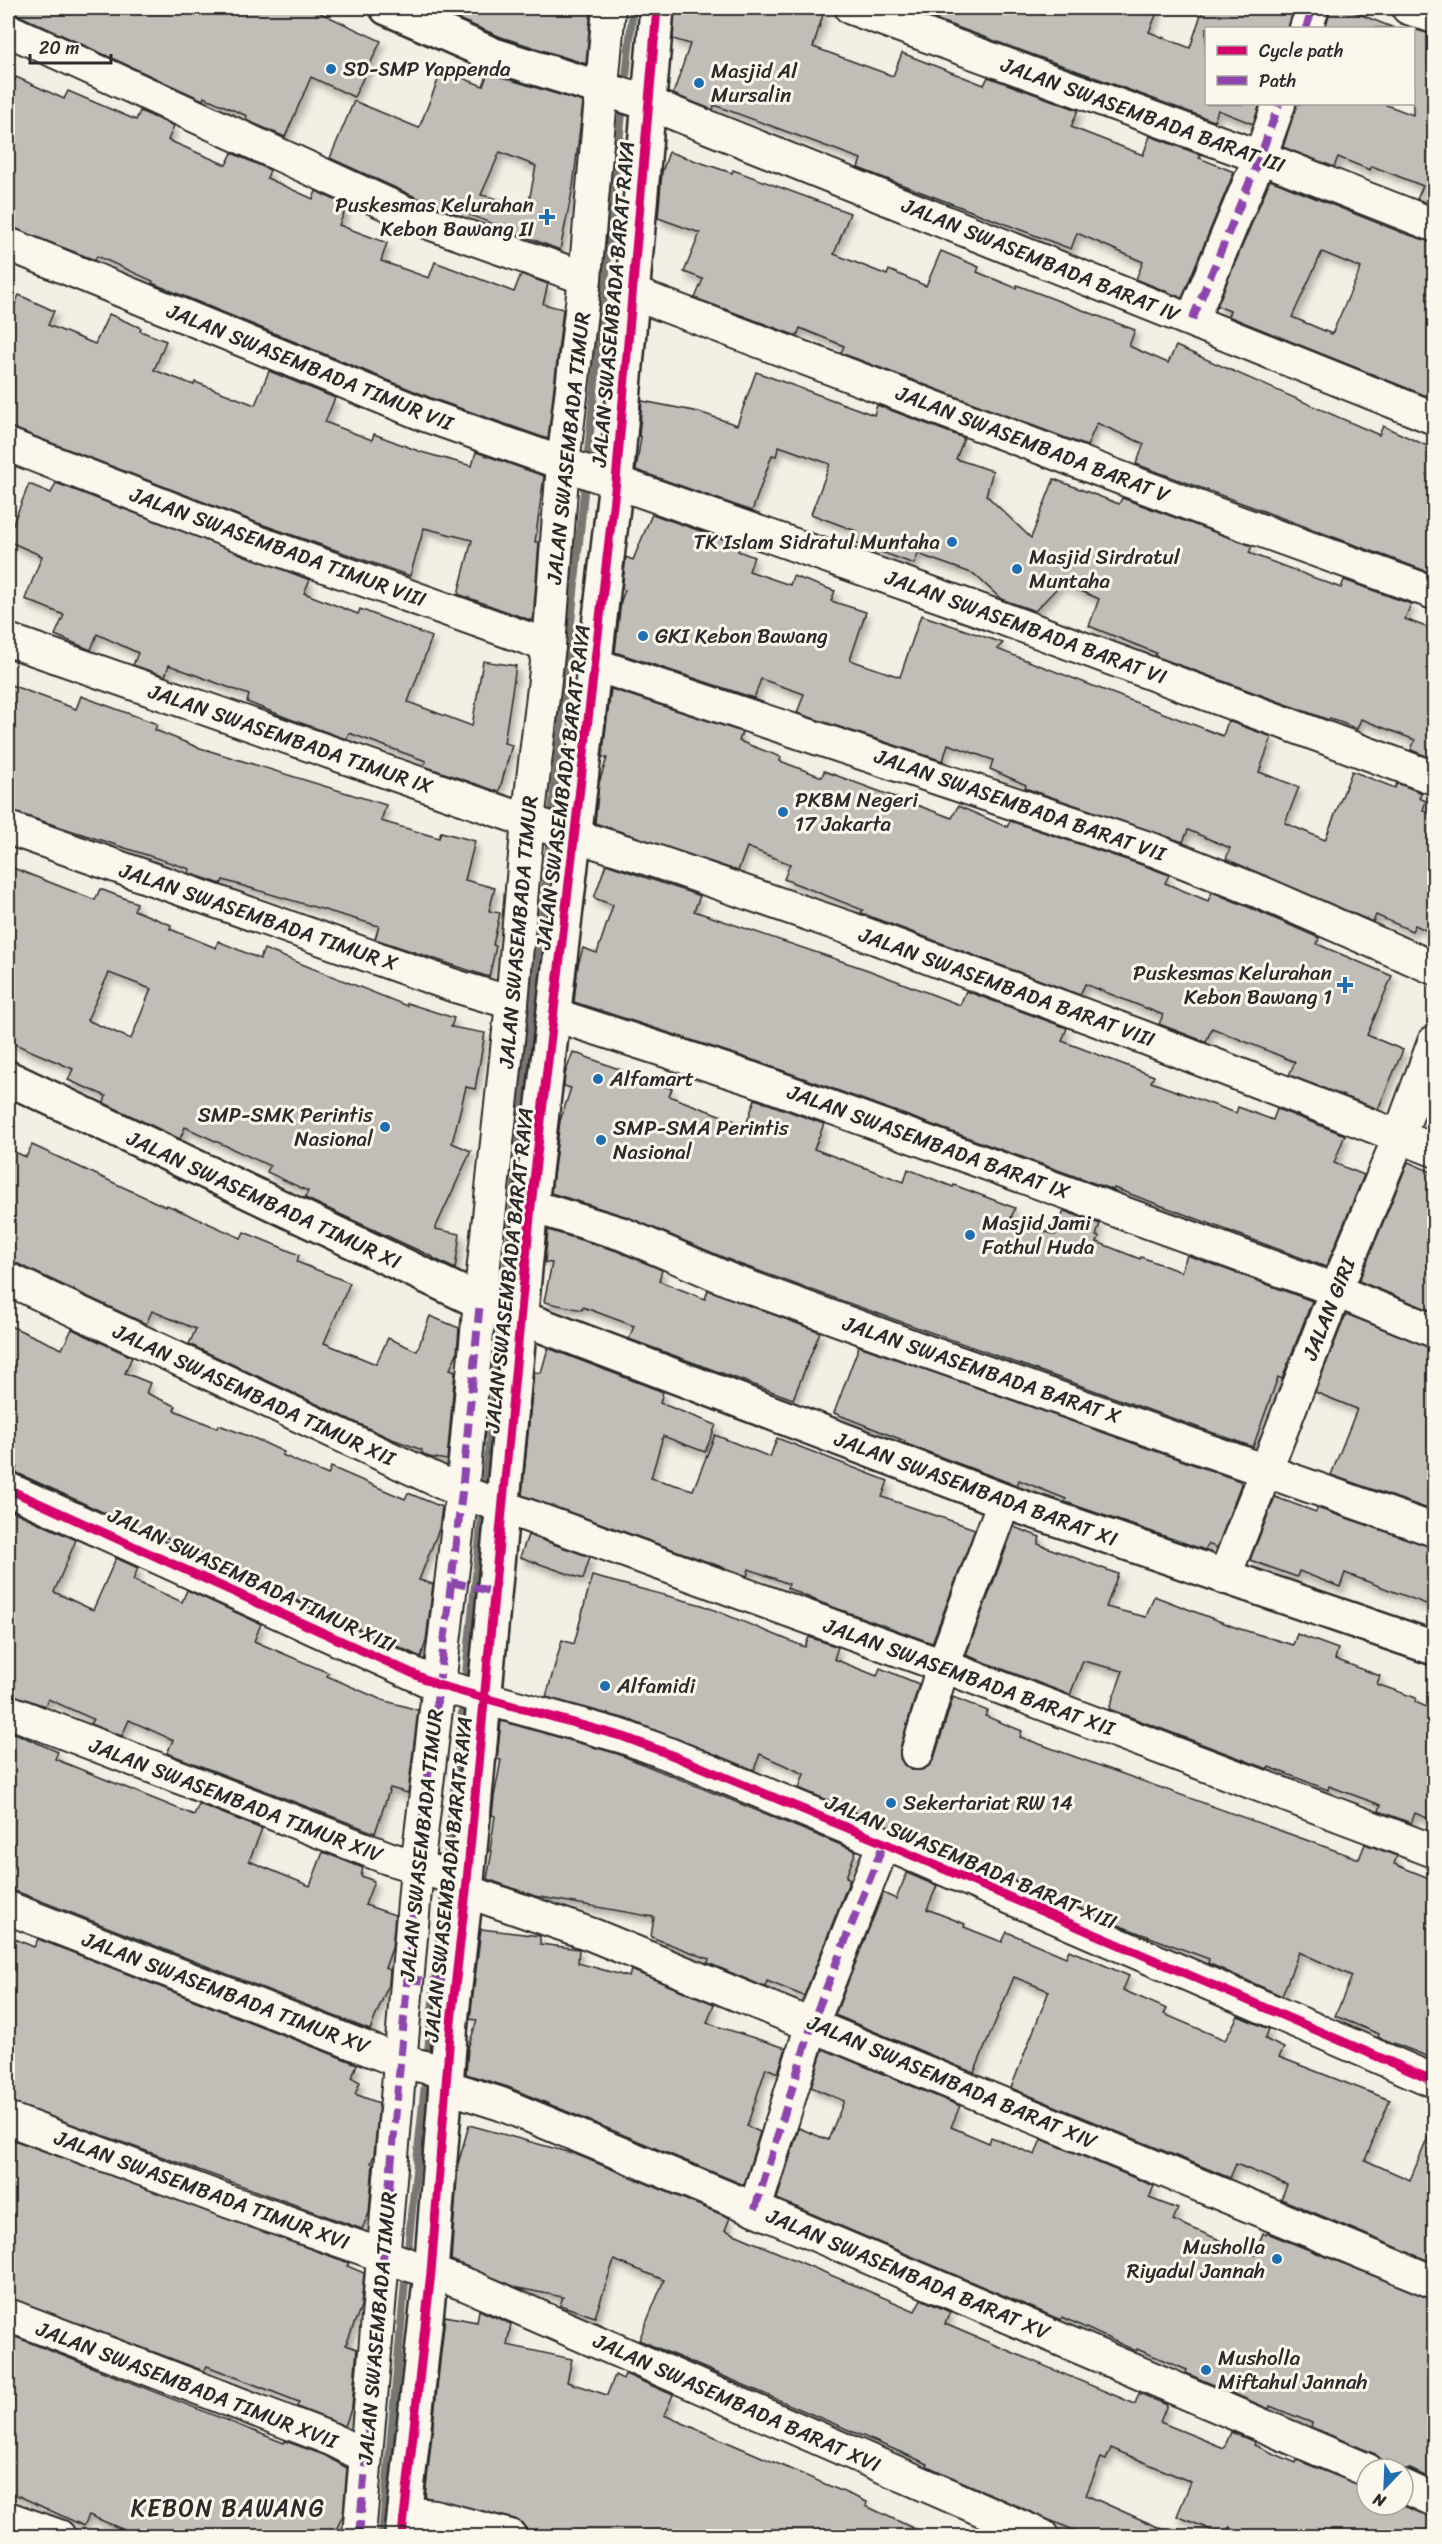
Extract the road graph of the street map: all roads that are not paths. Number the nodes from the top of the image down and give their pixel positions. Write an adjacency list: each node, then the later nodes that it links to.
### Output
1 (387, 8): 10 (street)
2 (609, 8): 10 (street, JALAN SWASEMBADA TIMUR)
3 (657, 8): 11 (street, JALAN SWASEMBADA BARAT RAYA)
4 (851, 8): 13 (street, JALAN SWASEMBADA BARAT III)
5 (1313, 8): 8 (street)
6 (1408, 8): 7 (street)
7 (1434, 16)
8 (1306, 27)
9 (8, 30): 16 (street)
10 (603, 89): 11 (street); 16 (street, JALAN SWASEMBADA TIMUR)
11 (645, 102): 17 (street, JALAN SWASEMBADA BARAT RAYA); 18 (street, JALAN SWASEMBADA BARAT IV)
12 (1279, 105): 13 (street)
13 (1260, 157): 14 (street, JALAN SWASEMBADA BARAT III); 18 (street)
14 (1434, 225)
15 (8, 244): 21 (street, JALAN SWASEMBADA TIMUR VII)
16 (585, 278): 21 (street, JALAN SWASEMBADA TIMUR)
17 (632, 293): 22 (street, JALAN SWASEMBADA BARAT RAYA); 23 (street, JALAN SWASEMBADA BARAT V)
18 (1192, 320): 19 (street, JALAN SWASEMBADA BARAT IV)
19 (1434, 418)
20 (8, 445): 25 (street, JALAN SWASEMBADA TIMUR VIII)
21 (566, 465): 22 (street, JALAN SWASEMBADA TIMUR VII); 25 (street, JALAN SWASEMBADA TIMUR)
22 (611, 480): 26 (street, JALAN SWASEMBADA BARAT RAYA); 27 (street, JALAN SWASEMBADA BARAT VI)
23 (1434, 593)
24 (8, 640): 28 (street, JALAN SWASEMBADA TIMUR IX)
25 (549, 646): 28 (street, JALAN SWASEMBADA TIMUR)
26 (596, 665): 30 (street, JALAN SWASEMBADA BARAT RAYA); 31 (street, JALAN SWASEMBADA BARAT VII)
27 (1434, 778)
28 (531, 822): 30 (street, JALAN SWASEMBADA TIMUR IX); 32 (street, JALAN SWASEMBADA TIMUR)
29 (8, 828): 32 (street, JALAN SWASEMBADA TIMUR X)
30 (570, 834): 33 (street, JALAN SWASEMBADA BARAT RAYA); 36 (street, JALAN SWASEMBADA BARAT VIII)
31 (1434, 968)
32 (512, 1003): 41 (street, JALAN SWASEMBADA TIMUR)
33 (555, 1015): 38 (street, JALAN SWASEMBADA BARAT RAYA); 40 (street, JALAN SWASEMBADA BARAT IX)
34 (1434, 1042): 36 (street, JALAN GIRI)
35 (8, 1078): 41 (street, JALAN SWASEMBADA TIMUR XI)
36 (1399, 1137): 37 (street, JALAN SWASEMBADA BARAT VIII); 40 (street, JALAN GIRI)
37 (1434, 1150)
38 (531, 1206): 41 (street, JALAN SWASEMBADA BARAT RAYA); 43 (street, JALAN SWASEMBADA BARAT X)
39 (8, 1279): 45 (street, JALAN SWASEMBADA TIMUR XII)
40 (1336, 1290): 42 (street, JALAN SWASEMBADA BARAT IX); 43 (street, JALAN GIRI)
41 (500, 1309): 45 (street, JALAN SWASEMBADA TIMUR); 46 (street, JALAN SWASEMBADA BARAT XI); 47 (street, JALAN SWASEMBADA BARAT RAYA)
42 (1434, 1330)
43 (1266, 1470): 48 (street, JALAN SWASEMBADA BARAT X); 49 (street, JALAN GIRI)
44 (8, 1489): 52 (street, JALAN SWASEMBADA TIMUR XIII)
45 (465, 1492): 47 (street, JALAN SWASEMBADA TIMUR XII); 52 (street, JALAN SWASEMBADA TIMUR)
46 (1004, 1501): 49 (street, JALAN SWASEMBADA BARAT XI); 51 (street)
47 (500, 1504): 51 (street, JALAN SWASEMBADA BARAT XII); 52 (street, JALAN SWASEMBADA BARAT RAYA)
48 (1434, 1530)
49 (1224, 1578): 50 (street, JALAN SWASEMBADA BARAT XI)
50 (1434, 1648)
51 (943, 1666): 54 (street); 56 (street, JALAN SWASEMBADA BARAT XII)
52 (461, 1692): 55 (street, JALAN SWASEMBADA BARAT XIII); 57 (street, JALAN SWASEMBADA TIMUR); 58 (street, JALAN SWASEMBADA BARAT RAYA)
53 (8, 1711): 57 (street, JALAN SWASEMBADA TIMUR XIV)
54 (917, 1753)
55 (884, 1843): 60 (street); 63 (street, JALAN SWASEMBADA BARAT XIII)
56 (1434, 1851)
57 (422, 1869): 58 (street, JALAN SWASEMBADA TIMUR XIV); 61 (street, JALAN SWASEMBADA TIMUR)
58 (464, 1884): 60 (street, JALAN SWASEMBADA BARAT XIV); 62 (street, JALAN SWASEMBADA BARAT RAYA)
59 (8, 1908): 61 (street, JALAN SWASEMBADA TIMUR XV)
60 (812, 2024): 65 (street); 67 (street, JALAN SWASEMBADA BARAT XIV)
61 (401, 2061): 62 (street, JALAN SWASEMBADA TIMUR XV); 66 (street, JALAN SWASEMBADA TIMUR)
62 (445, 2076): 65 (street, JALAN SWASEMBADA BARAT XV); 66 (street, JALAN SWASEMBADA BARAT RAYA)
63 (1434, 2081)
64 (8, 2119): 66 (street, JALAN SWASEMBADA TIMUR XVI)
65 (755, 2209): 70 (street, JALAN SWASEMBADA BARAT XV)
66 (408, 2264): 69 (street, JALAN SWASEMBADA TIMUR); 74 (street, JALAN SWASEMBADA BARAT RAYA); 78 (street, JALAN SWASEMBADA BARAT XVI)
67 (1434, 2282)
68 (8, 2315): 69 (street, JALAN SWASEMBADA TIMUR XVII)
69 (365, 2456): 76 (street, JALAN SWASEMBADA TIMUR)
70 (1355, 2465)
71 (1415, 2491): 72 (street)
72 (1434, 2500)
73 (8, 2518): 75 (street)
74 (403, 2525): 77 (street)
75 (59, 2536)
76 (359, 2536)
77 (510, 2536)
78 (1042, 2536)

